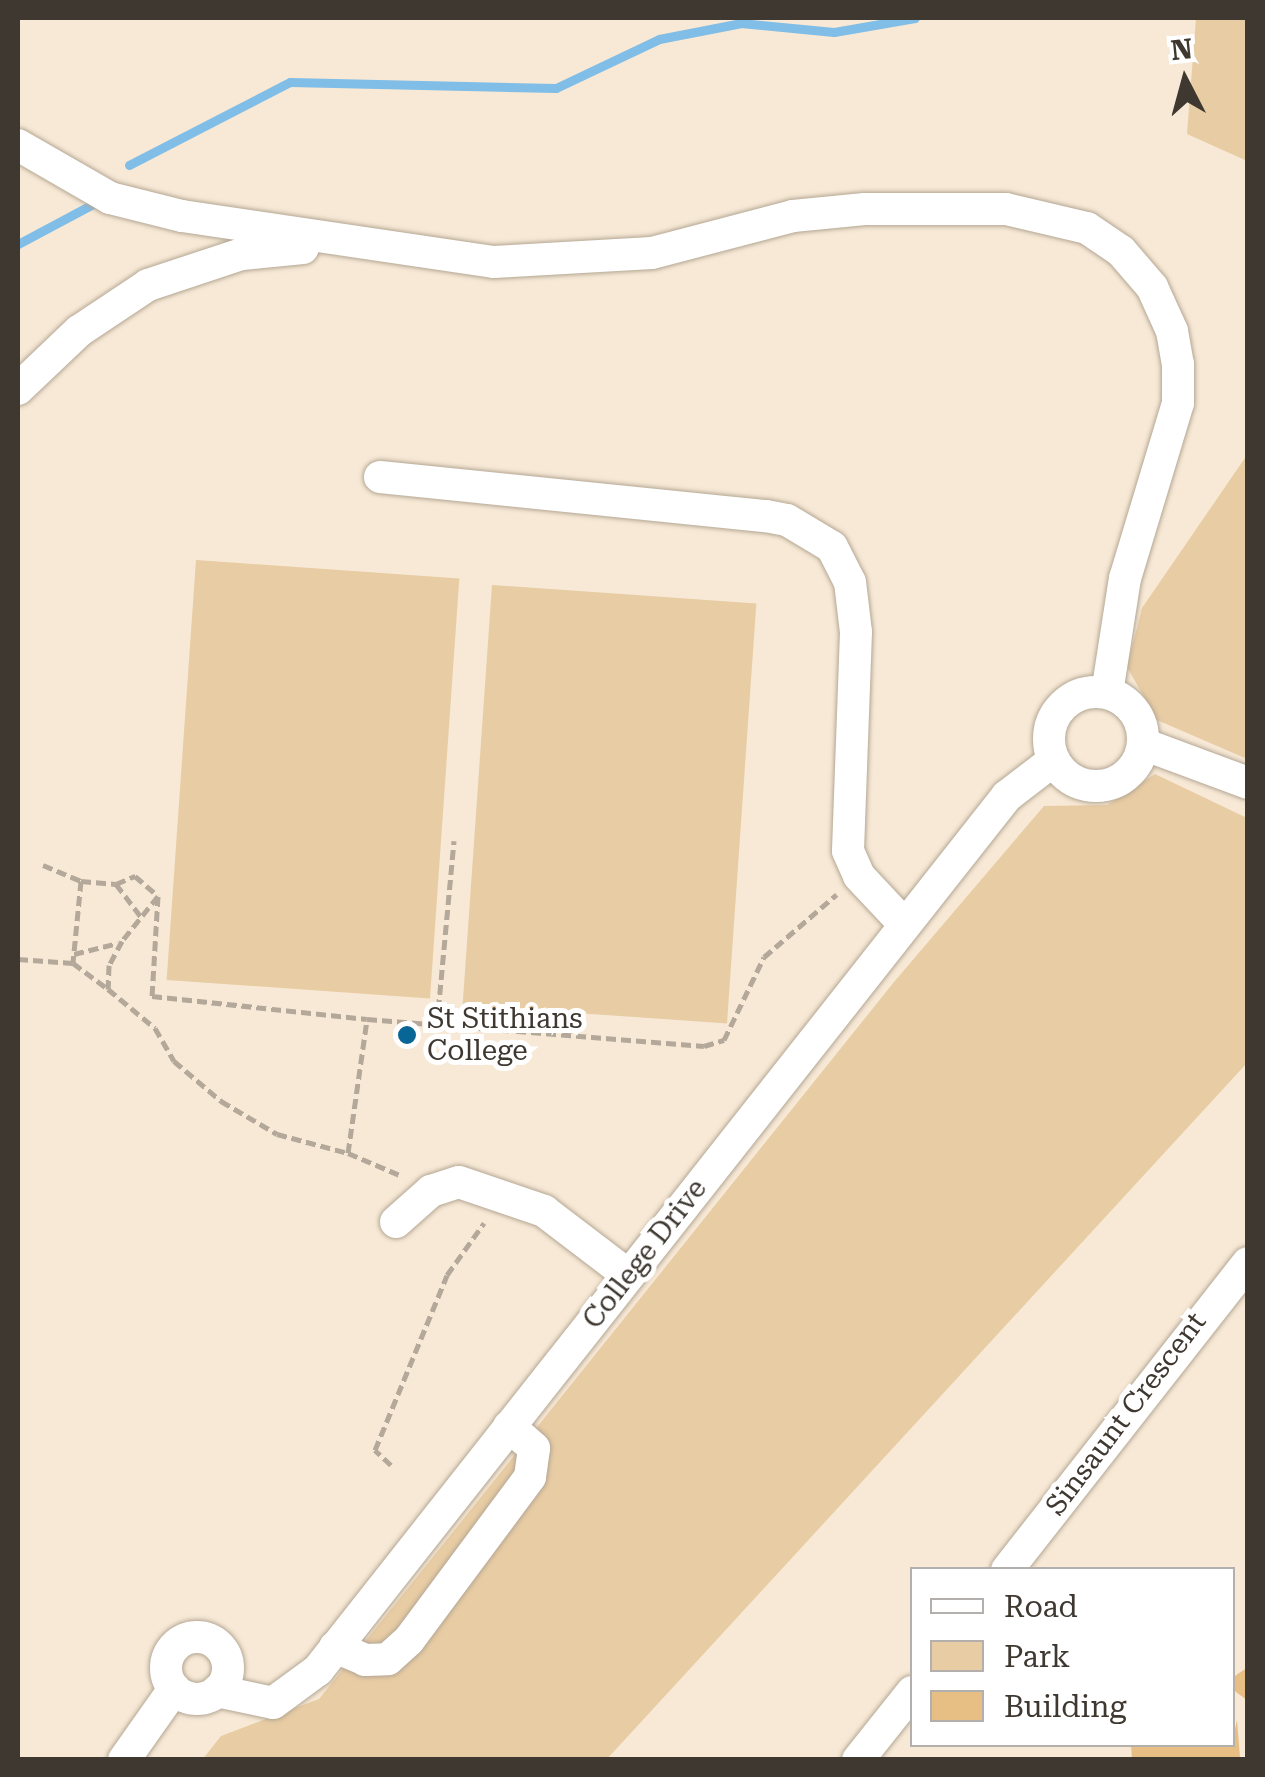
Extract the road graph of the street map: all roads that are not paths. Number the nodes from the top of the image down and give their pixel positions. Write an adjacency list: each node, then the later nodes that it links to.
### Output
1 (18, 144): 2 (street)
2 (338, 244): 3 (street); 5 (street)
3 (18, 389)
4 (380, 477): 9 (street)
5 (1107, 694): 6 (street); 7 (street)
6 (1143, 744): 7 (street); 8 (street)
7 (1054, 760): 9 (street, College Drive)
8 (1248, 783)
9 (905, 925): 12 (street, College Drive)
10 (396, 1222): 12 (street)
11 (1248, 1263): 14 (street, Sinsaunt Crescent)
12 (628, 1276): 13 (street, College Drive)
13 (509, 1426): 15 (street, College Drive); 15 (street)
14 (1009, 1567)
15 (335, 1647): 17 (street, College Drive)
16 (174, 1689): 17 (street, College Drive); 17 (street); 19 (street)
17 (218, 1692)
18 (910, 1695): 20 (street)
19 (124, 1760)
20 (858, 1760)

